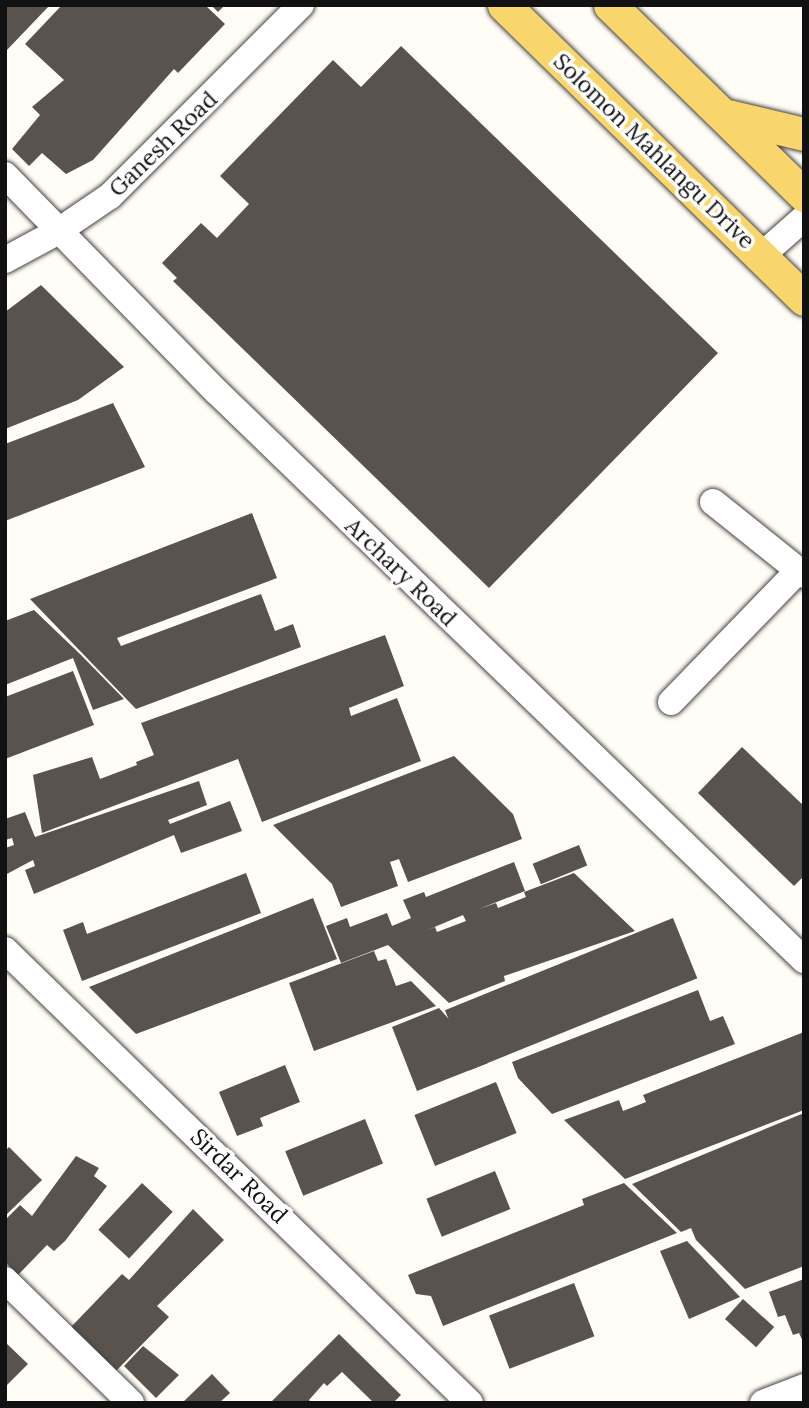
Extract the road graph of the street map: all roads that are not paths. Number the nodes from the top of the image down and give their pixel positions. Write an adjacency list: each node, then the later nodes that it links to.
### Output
1 (301, 5): 9 (street, Ganesh Road)
2 (504, 5): 10 (main road, Solomon Mahlangu Drive)
3 (610, 5): 4 (main road)
4 (726, 115): 5 (main road); 7 (main road)
5 (804, 134)
6 (5, 175): 9 (street, Archary Road)
7 (804, 195)
8 (804, 218): 10 (street)
9 (57, 232): 11 (street, Ganesh Road); 17 (street, Archary Road)
10 (761, 256): 12 (main road, Solomon Mahlangu Drive)
11 (5, 260)
12 (799, 284)
13 (713, 502): 14 (street)
14 (801, 573): 15 (street)
15 (671, 702)
16 (5, 950): 20 (street, Sirdar Road)
17 (804, 960)
18 (5, 1280): 21 (street)
19 (804, 1387): 22 (street)
20 (465, 1402)
21 (131, 1403)
22 (763, 1403)

